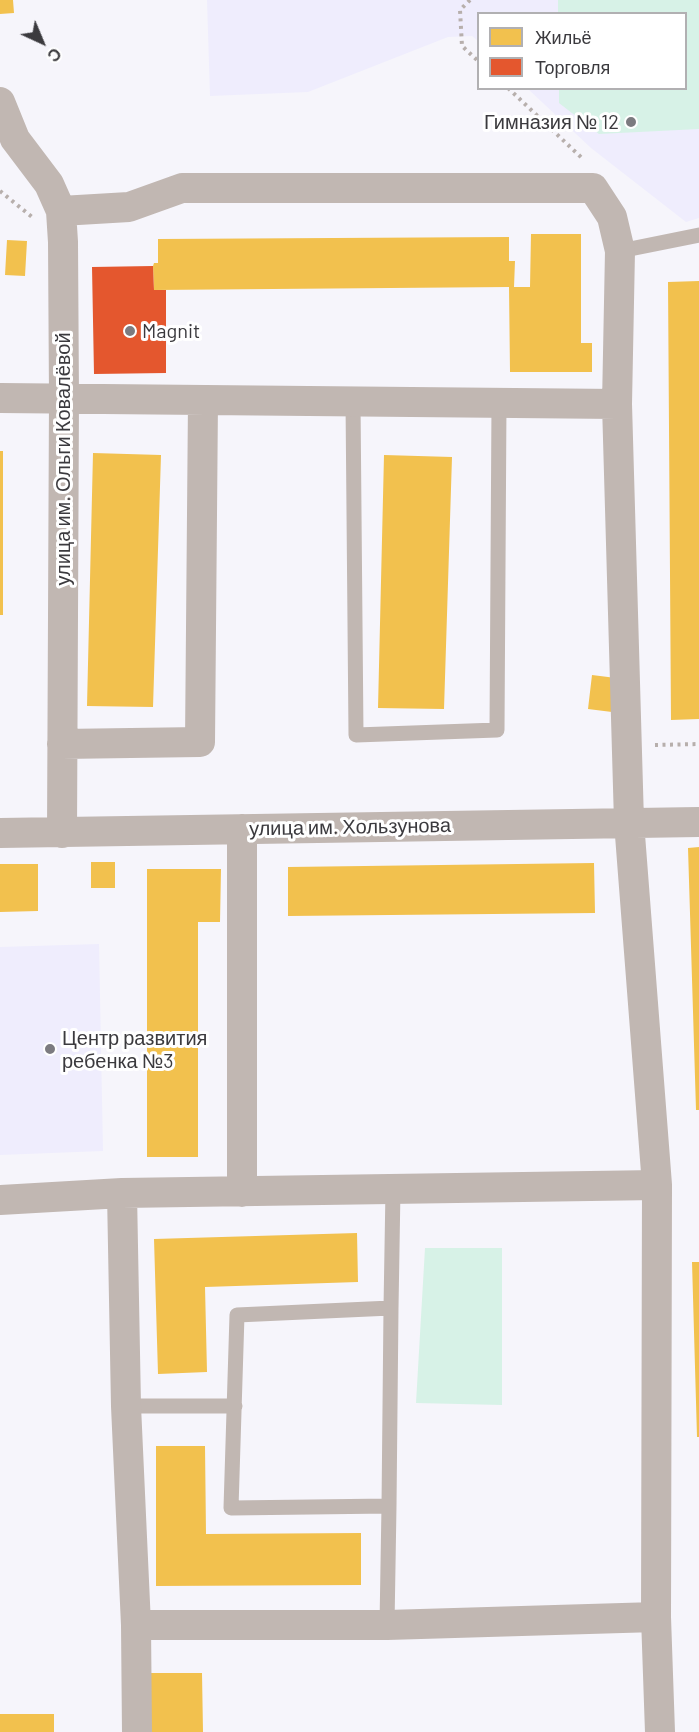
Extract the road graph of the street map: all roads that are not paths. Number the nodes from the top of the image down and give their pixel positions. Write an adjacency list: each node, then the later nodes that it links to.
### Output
1 (0, 102): 2 (street, улица им. Ольги Ковалёвой)
2 (61, 211): 4 (street); 6 (street, улица им. Ольги Ковалёвой)
3 (699, 235): 4 (lane)
4 (620, 251): 10 (street)
5 (0, 398): 6 (street)
6 (64, 398): 7 (street); 11 (street, улица им. Ольги Ковалёвой)
7 (203, 400): 8 (street); 11 (street)
8 (353, 401): 9 (street); 9 (lane)
9 (499, 402): 10 (street)
10 (617, 404): 12 (street)
11 (62, 744): 16 (street, улица им. Ольги Ковалёвой)
12 (629, 822): 13 (street, улица им. Хользунова); 14 (street, улица им. Хользунова); 17 (street)
13 (699, 822)
14 (242, 830): 16 (street, улица им. Хользунова); 19 (street)
15 (0, 832): 16 (street, улица им. Хользунова)
16 (62, 833)
17 (657, 1185): 18 (street); 26 (street)
18 (393, 1189): 19 (street); 22 (lane)
19 (242, 1192): 20 (street)
20 (122, 1194): 21 (street); 23 (street)
21 (0, 1200)
22 (391, 1308): 24 (lane); 25 (lane)
23 (126, 1406): 24 (lane); 27 (street)
24 (234, 1406): 25 (lane)
25 (389, 1506): 28 (lane)
26 (656, 1617): 28 (street); 30 (street)
27 (136, 1624): 28 (street); 29 (street)
28 (387, 1625)
29 (137, 1732)
30 (660, 1732)

